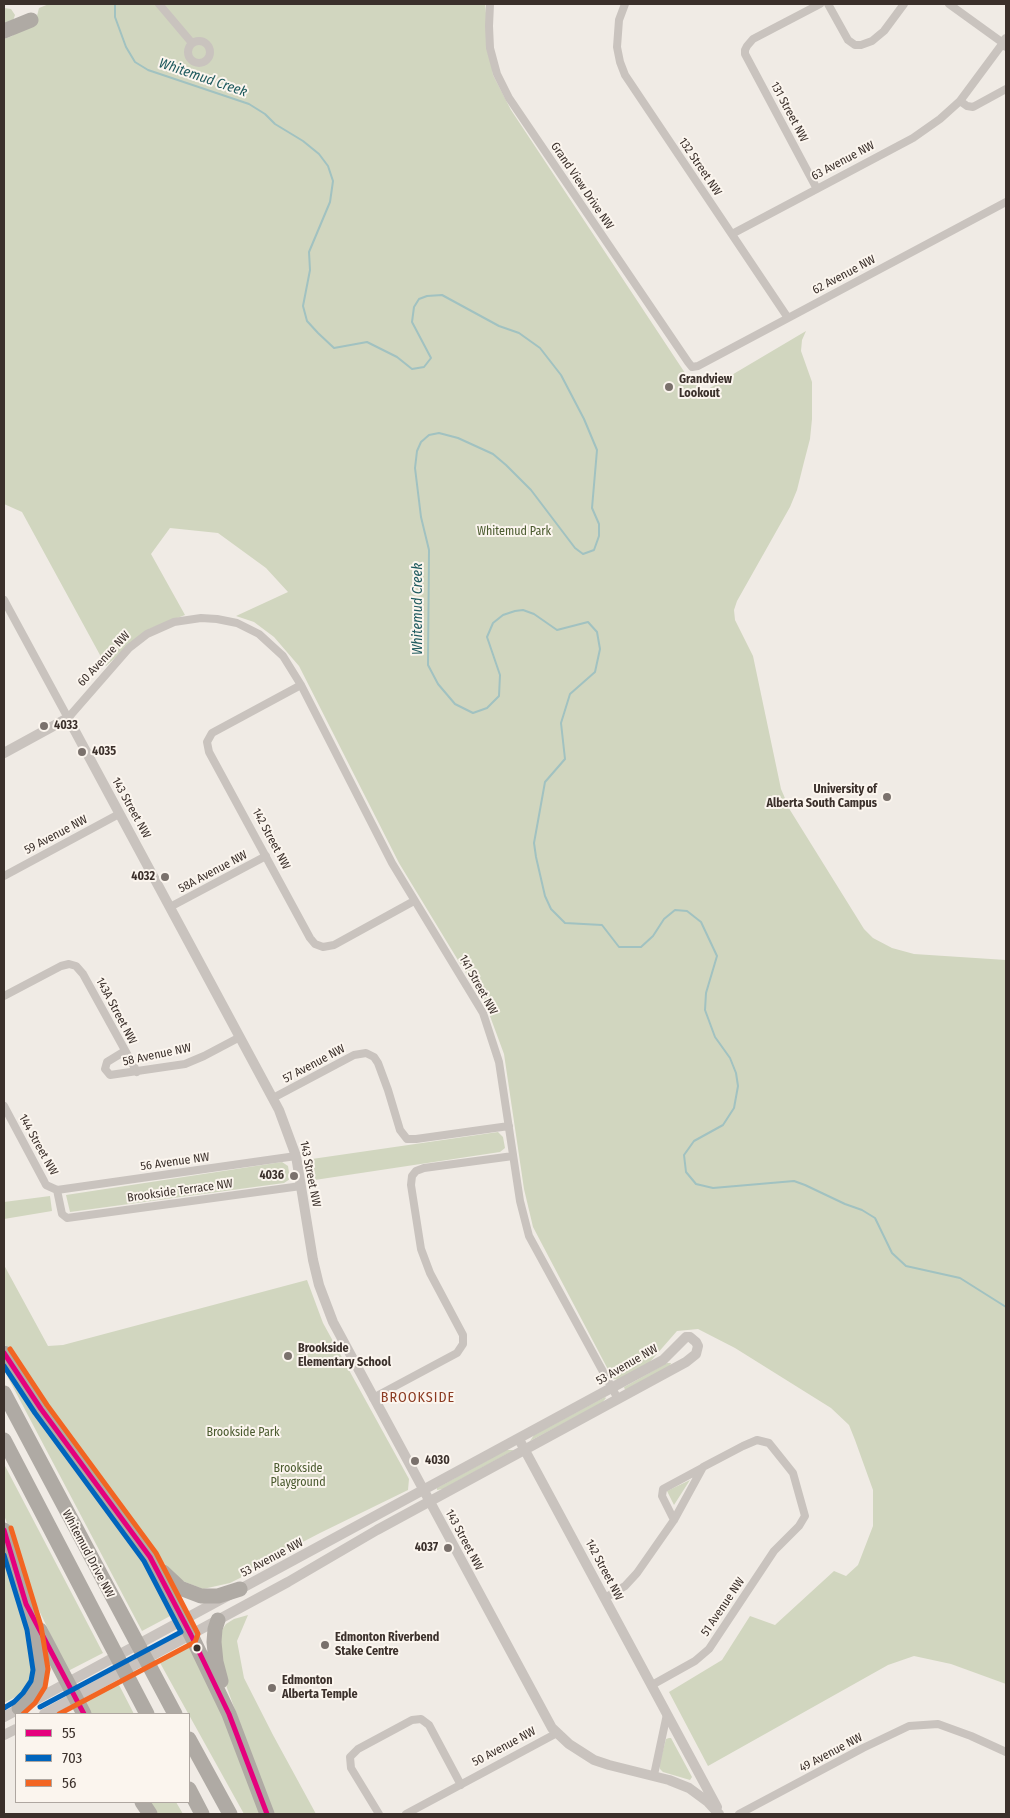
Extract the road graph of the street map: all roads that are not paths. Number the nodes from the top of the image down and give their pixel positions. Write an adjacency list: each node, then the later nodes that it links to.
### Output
1 (159, 4): 10 (street)
2 (490, 4): 18 (street, Grand View Drive NW)
3 (625, 4): 16 (street, 132 Street NW)
4 (820, 4): 14 (street, 131 Street NW)
5 (828, 4): 6 (street)
6 (904, 4)
7 (949, 4): 11 (street)
8 (31, 20): 9 (highway)
9 (4, 31)
10 (192, 43)
11 (1005, 43): 13 (street, 63 Avenue NW)
12 (1006, 89): 13 (street)
13 (960, 101): 14 (street, 63 Avenue NW)
14 (817, 189): 16 (street, 63 Avenue NW)
15 (1006, 202): 17 (street, 62 Avenue NW)
16 (732, 234): 17 (street, 132 Street NW)
17 (788, 318): 18 (street, 62 Avenue NW)
18 (692, 367)
19 (4, 600): 22 (street, 143 Street NW)
20 (237, 624): 21 (street, 141 Street NW); 22 (street, 60 Avenue NW)
21 (301, 685): 25 (street, 142 Street NW); 27 (street, 141 Street NW)
22 (68, 718): 23 (street, 60 Avenue NW); 24 (street, 143 Street NW)
23 (4, 753)
24 (119, 814): 26 (street, 59 Avenue NW); 28 (street, 143 Street NW)
25 (266, 856): 27 (street, 142 Street NW); 28 (street, 58A Avenue NW)
26 (4, 876)
27 (414, 901): 35 (street, 141 Street NW)
28 (170, 907): 30 (street, 143 Street NW)
29 (4, 996): 31 (street, 143A Street NW)
30 (240, 1037): 32 (street, 58 Avenue NW); 33 (street, 143 Street NW)
31 (125, 1051): 32 (street, 143A Street NW); 32 (street, 58 Avenue NW)
32 (137, 1072)
33 (273, 1098): 35 (street, 57 Avenue NW); 36 (street, 143 Street NW)
34 (4, 1106): 39 (street, 144 Street NW)
35 (509, 1126): 37 (street, 141 Street NW)
36 (296, 1156): 38 (street, 143 Street NW); 39 (street, 56 Avenue NW)
37 (513, 1156): 41 (street, 141 Street NW); 43 (street)
38 (301, 1186): 39 (street, Brookside Terrace NW); 43 (street, 143 Street NW)
39 (57, 1190)
40 (4, 1353): 53 (highway)
41 (612, 1388): 44 (street, 141 Street NW); 44 (street, 53 Avenue NW); 45 (street, 53 Avenue NW)
42 (4, 1393): 67 (highway, Whitemud Drive NW)
43 (373, 1398): 49 (street, 143 Street NW)
44 (618, 1399): 47 (street, 53 Avenue NW)
45 (518, 1438): 47 (street, 142 Street NW); 49 (street, 53 Avenue NW)
46 (4, 1440): 66 (highway, Whitemud Drive NW)
47 (524, 1449): 50 (street, 53 Avenue NW); 55 (street, 142 Street NW)
48 (703, 1467): 51 (street); 51 (street); 61 (street, 51 Avenue NW)
49 (423, 1490): 50 (street, 143 Street NW); 54 (street, 53 Avenue NW)
50 (429, 1501): 58 (street, 53 Avenue NW); 71 (street, 143 Street NW)
51 (674, 1520): 55 (street)
52 (4, 1530): 56 (highway)
53 (150, 1558): 54 (highway); 57 (highway)
54 (240, 1589): 57 (street, 53 Avenue NW)
55 (605, 1598): 61 (street, 142 Street NW)
56 (26, 1604): 60 (highway); 63 (highway)
57 (183, 1620): 59 (highway); 60 (street, 53 Avenue NW)
58 (218, 1620): 59 (street, 53 Avenue NW); 69 (highway)
59 (191, 1635): 62 (street, 53 Avenue NW); 69 (highway)
60 (66, 1683): 62 (highway); 63 (street, 53 Avenue NW)
61 (652, 1685): 68 (street, 142 Street NW)
62 (74, 1698): 64 (street, 53 Avenue NW); 65 (highway)
63 (20, 1708): 70 (street, 53 Avenue NW)
64 (46, 1713)
65 (83, 1713)
66 (146, 1713)
67 (174, 1713)
68 (667, 1713): 74 (street); 84 (street, 142 Street NW)
69 (229, 1714): 81 (highway)
70 (4, 1717)
71 (556, 1733): 74 (street); 75 (street, 50 Avenue NW)
72 (190, 1742): 80 (highway)
73 (1006, 1752): 85 (street, 49 Avenue NW)
74 (654, 1776): 84 (street)
75 (460, 1785): 82 (street); 83 (street, 50 Avenue NW)
76 (190, 1791): 79 (highway)
77 (143, 1803): 78 (highway)
78 (150, 1814)
79 (202, 1814)
80 (230, 1814)
81 (267, 1814)
82 (379, 1814)
83 (406, 1814)
84 (720, 1814)
85 (739, 1814)

